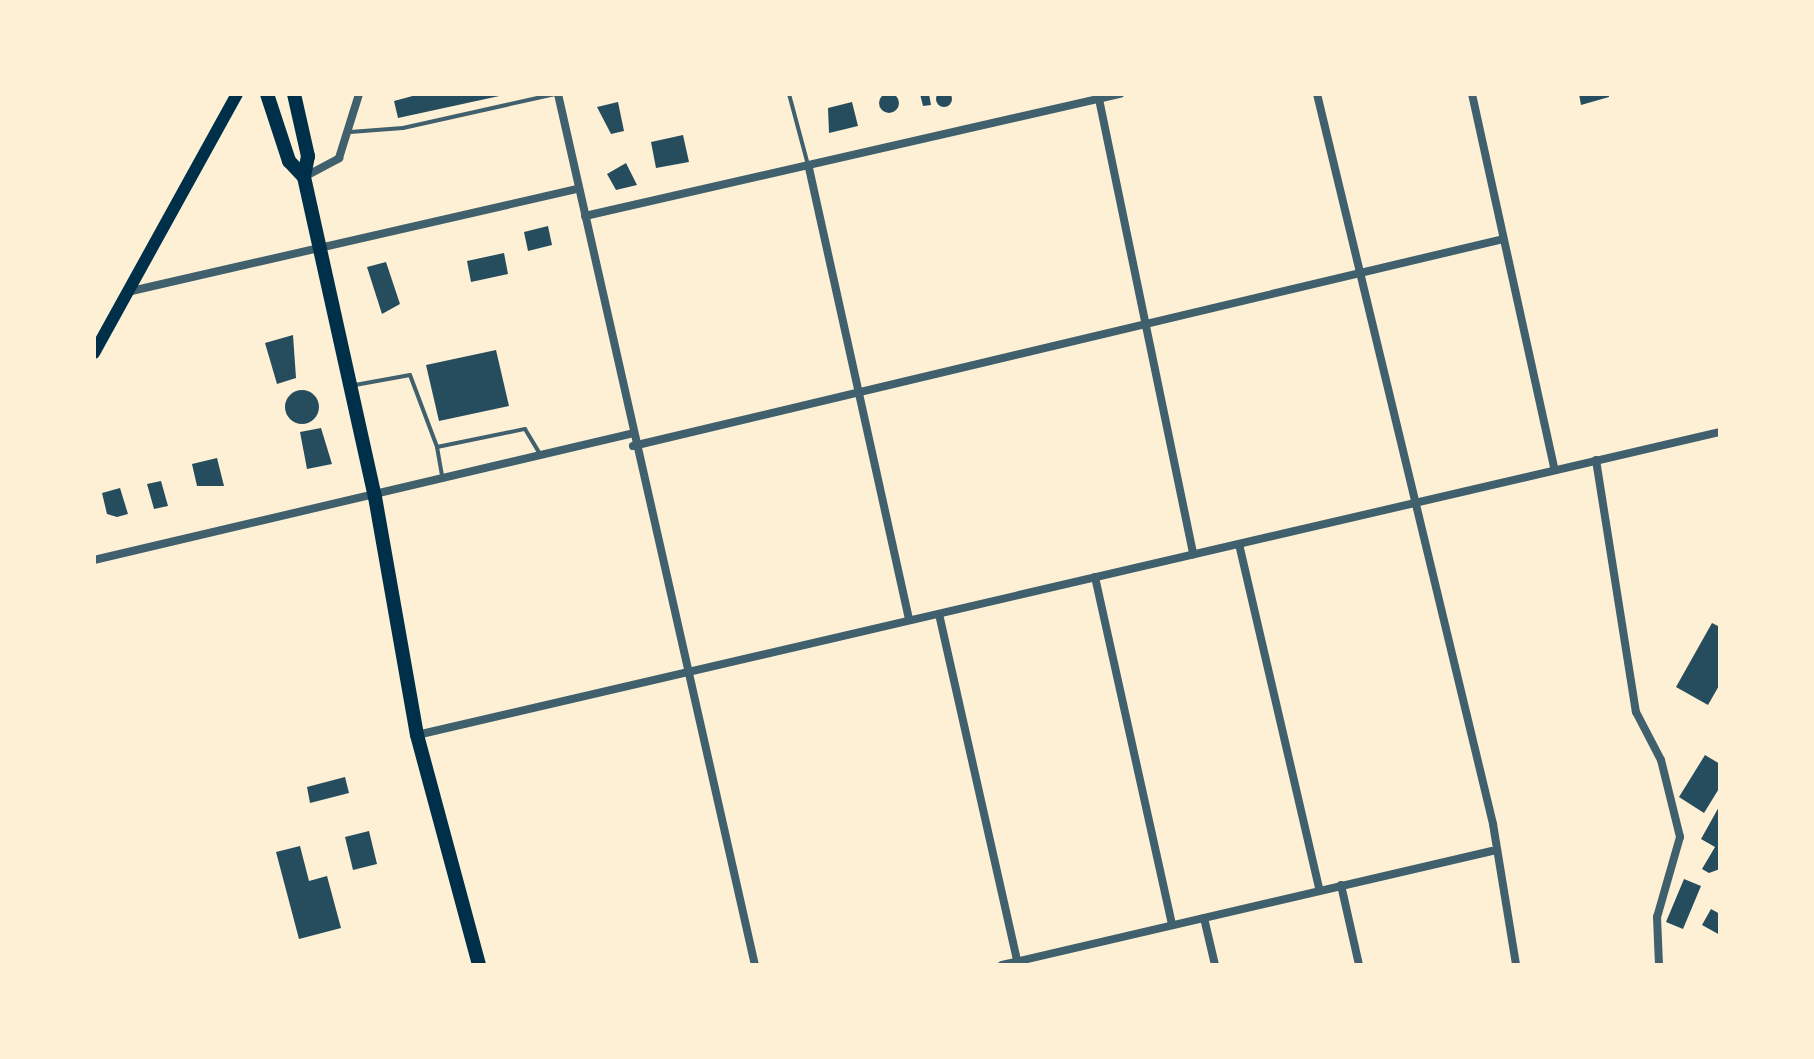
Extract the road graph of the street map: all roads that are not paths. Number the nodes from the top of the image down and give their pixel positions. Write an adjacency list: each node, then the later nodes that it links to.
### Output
1 (237, 94): 19 (main road)
2 (267, 94): 13 (main road)
3 (294, 94): 13 (main road)
4 (359, 94): 11 (street)
5 (557, 94): 11 (lane); 14 (street)
6 (789, 94): 12 (lane)
7 (1120, 94): 10 (street)
8 (1317, 94): 18 (street)
9 (1472, 94): 16 (street)
10 (1099, 99): 12 (street); 20 (street)
11 (349, 132): 13 (street)
12 (809, 168): 15 (street); 23 (street)
13 (304, 177): 17 (main road)
14 (578, 189): 15 (street); 17 (street)
15 (585, 216): 25 (street)
16 (1499, 240): 18 (street); 30 (street)
17 (318, 248): 19 (street); 22 (main road)
18 (1358, 275): 20 (street); 33 (street)
19 (126, 293): 21 (main road)
20 (1145, 325): 23 (street); 35 (street)
21 (94, 353)
22 (352, 386): 27 (lane); 32 (main road)
23 (860, 396): 26 (street); 39 (street)
24 (1720, 432): 29 (street)
25 (630, 434): 26 (street); 28 (street)
26 (633, 446): 40 (street)
27 (437, 447): 28 (lane); 31 (lane)
28 (541, 456): 31 (street)
29 (1596, 460): 30 (street); 54 (street)
30 (1555, 470): 33 (street)
31 (442, 481): 32 (street)
32 (375, 497): 36 (street); 41 (main road)
33 (1419, 502): 34 (street); 42 (street)
34 (1239, 544): 35 (street); 44 (street)
35 (1193, 554): 37 (street)
36 (94, 560)
37 (1095, 577): 38 (street); 46 (street)
38 (939, 614): 39 (street); 47 (street)
39 (909, 620): 40 (street)
40 (685, 673): 41 (street); 49 (street)
41 (417, 735): 48 (main road)
42 (1492, 851): 43 (street); 53 (street)
43 (1341, 885): 44 (street); 52 (street)
44 (1319, 888): 45 (street)
45 (1204, 918): 46 (street); 51 (street)
46 (1172, 924): 47 (street)
47 (1017, 963): 50 (street)
48 (479, 965)
49 (755, 965)
50 (1002, 965)
51 (1215, 965)
52 (1359, 965)
53 (1516, 965)
54 (1659, 965)

